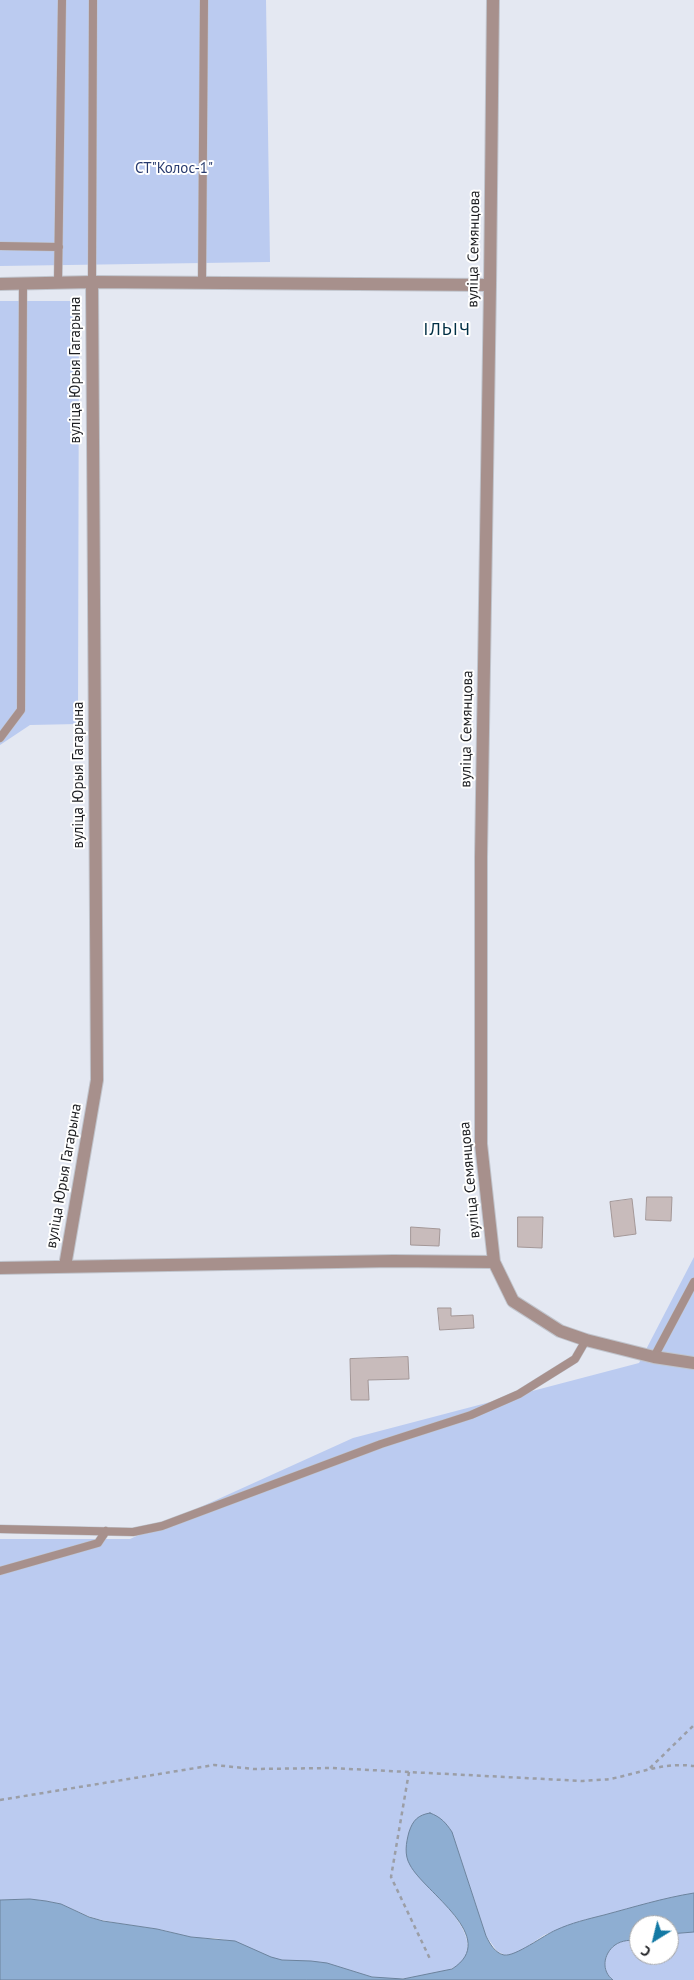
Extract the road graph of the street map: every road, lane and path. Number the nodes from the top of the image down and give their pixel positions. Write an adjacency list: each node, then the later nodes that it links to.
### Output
1 (62, 0): 6 (lane)
2 (92, 0): 8 (lane)
3 (204, 0): 9 (lane)
4 (492, 0): 12 (street, вуліца Семянцова)
5 (0, 246): 6 (lane)
6 (59, 247): 7 (lane)
7 (58, 282): 8 (street); 11 (street)
8 (92, 282): 9 (street); 15 (street, вуліца Юрыя Гагарына)
9 (202, 283): 12 (street)
10 (0, 284): 11 (street)
11 (23, 284): 13 (lane)
12 (490, 285): 14 (street, вуліца Семянцова)
13 (0, 738)
14 (494, 1262): 15 (street, вуліца Юрыя Гагарына); 18 (street, вуліца Семянцова)
15 (66, 1266): 16 (street, вуліца Юрыя Гагарына)
16 (0, 1268)
17 (694, 1282): 19 (lane)
18 (586, 1340): 19 (street, вуліца Семянцова); 22 (lane)
19 (654, 1357): 20 (street, вуліца Семянцова)
20 (694, 1363)
21 (0, 1529): 22 (lane)
22 (106, 1531): 23 (lane)
23 (0, 1571)
24 (694, 1725): 26 (path)
25 (694, 1766): 26 (path)
26 (650, 1768): 27 (path)
27 (409, 1772): 28 (path); 29 (path)
28 (0, 1800)
29 (431, 1960)

